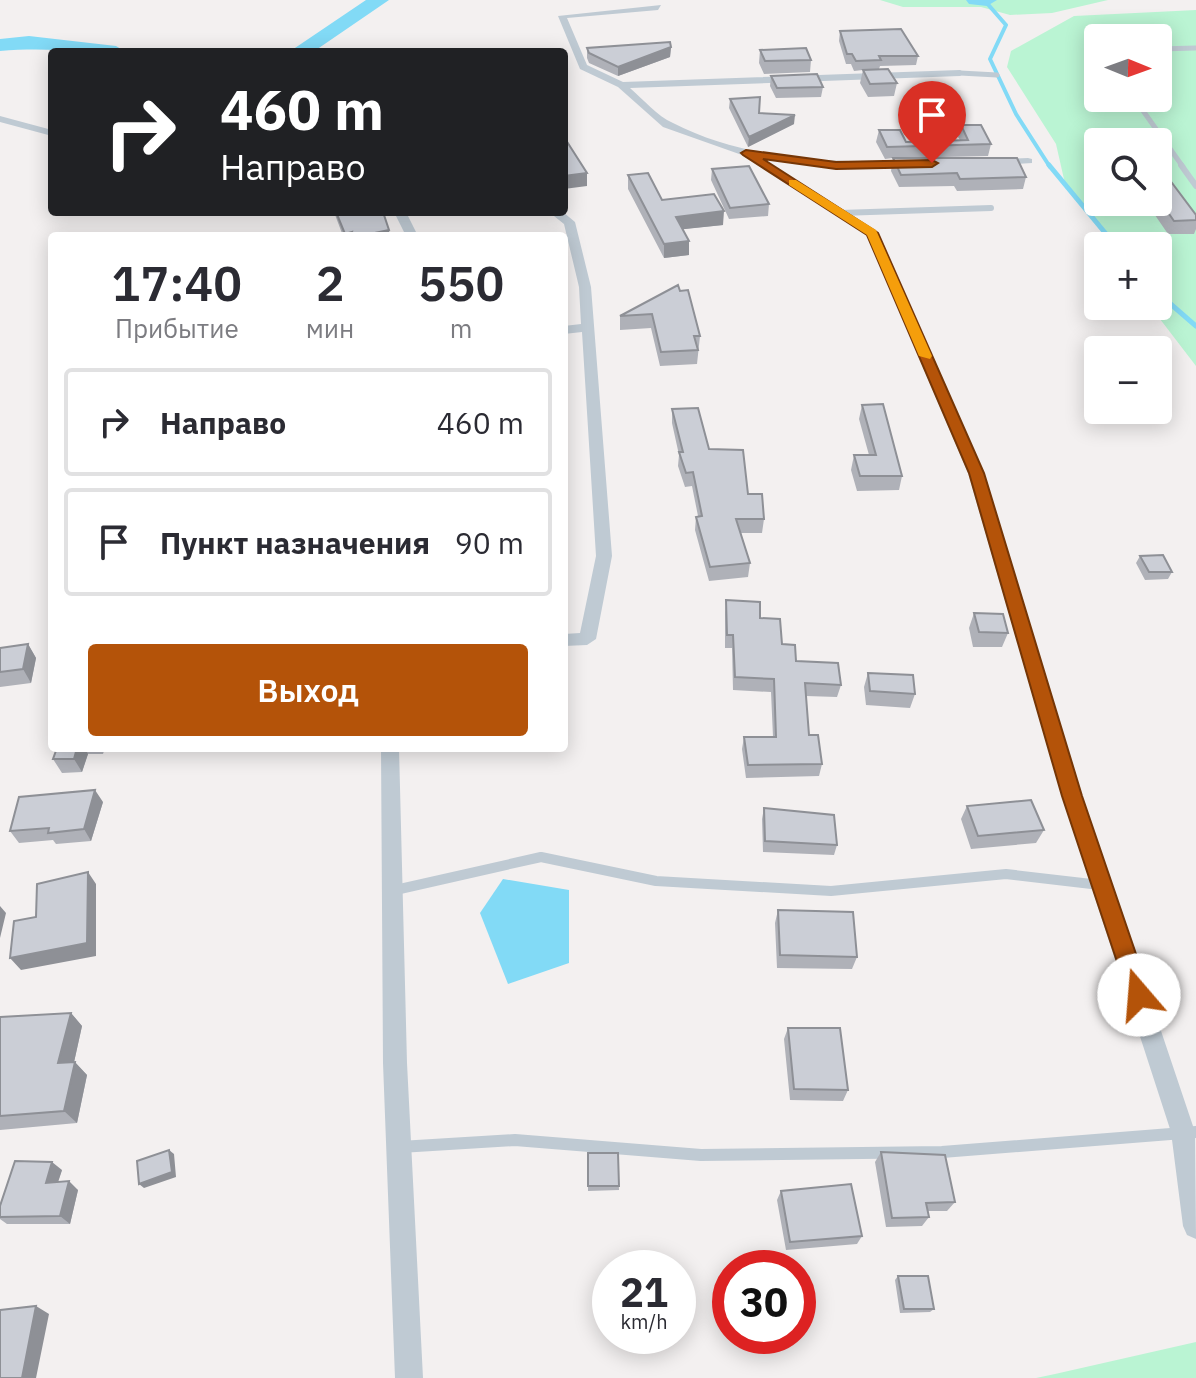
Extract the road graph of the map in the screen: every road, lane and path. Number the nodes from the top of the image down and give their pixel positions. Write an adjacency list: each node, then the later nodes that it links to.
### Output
1 (658, 7): 6 (street)
2 (1196, 48): 3 (lane)
3 (1172, 49)
4 (960, 73): 5 (lane); 6 (street)
5 (997, 75)
6 (621, 85): 10 (street)
7 (1144, 112): 14 (lane)
8 (0, 119): 9 (street)
9 (48, 132)
10 (746, 153): 13 (street); 16 (street)
11 (1028, 161): 12 (street)
12 (980, 162)
13 (932, 163)
14 (1196, 186)
15 (991, 208): 16 (lane)
16 (840, 213): 22 (street)
17 (561, 216): 18 (street)
18 (589, 327): 19 (street); 20 (street)
19 (568, 330)
20 (568, 640)
21 (390, 752): 23 (street)
22 (1104, 885): 23 (lane); 24 (street)
23 (390, 891): 25 (street)
24 (1190, 1132): 25 (lane); 26 (street)
25 (396, 1147): 27 (street)
26 (1196, 1226)
27 (409, 1378)

